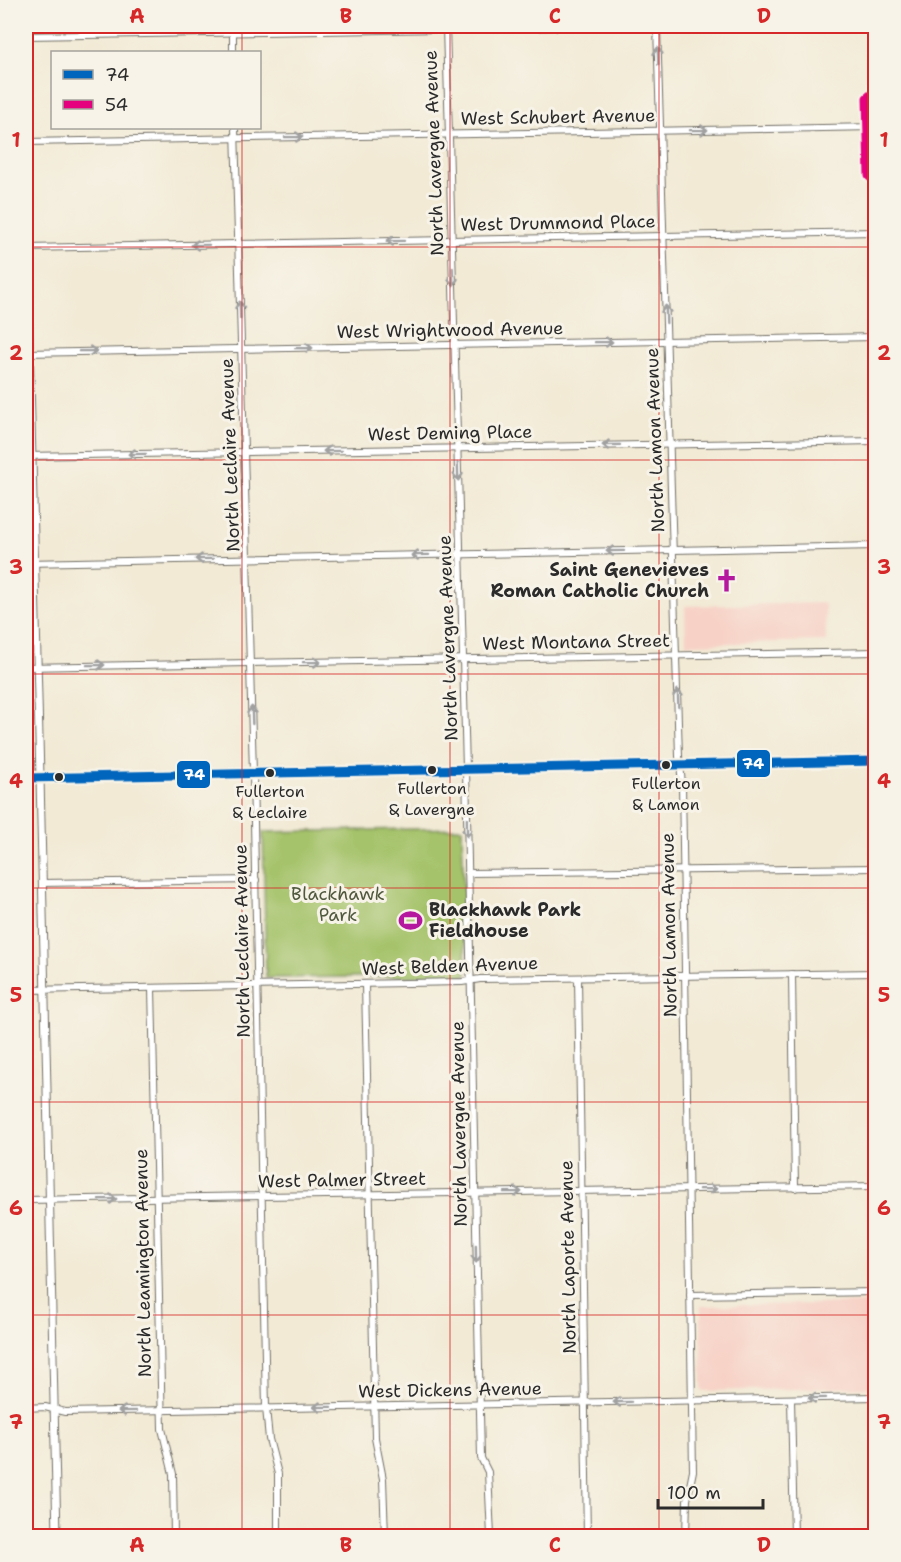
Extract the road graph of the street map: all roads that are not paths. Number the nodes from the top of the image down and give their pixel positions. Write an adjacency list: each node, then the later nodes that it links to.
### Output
1 (614, 26): 3 (street)
2 (657, 26): 11 (street, North Lamon Avenue, one-way to 2)
3 (446, 27): 4 (street); 12 (street, North Lavergne Avenue)
4 (233, 29): 6 (street); 7 (street)
5 (873, 31): 8 (main road)
6 (26, 36)
7 (233, 51)
8 (875, 93): 9 (main road)
9 (872, 127): 11 (street, West Schubert Avenue, one-way to 9); 15 (main road)
10 (236, 129): 13 (street, North Leclaire Avenue)
11 (660, 130): 12 (street, West Schubert Avenue); 19 (street, North Lamon Avenue)
12 (449, 134): 13 (street, West Schubert Avenue, one-way to 12); 20 (street, North Lavergne Avenue)
13 (236, 138): 14 (street, West Schubert Avenue); 21 (street, North Leclaire Avenue)
14 (26, 142)
15 (872, 150): 16 (main road)
16 (876, 182)
17 (26, 220): 22 (street)
18 (876, 232): 19 (street, West Drummond Place)
19 (663, 236): 20 (street, West Drummond Place); 24 (street, North Lamon Avenue, one-way to 19)
20 (452, 240): 21 (street, West Drummond Place, one-way to 21); 25 (street, North Lavergne Avenue, one-way to 25)
21 (239, 244): 22 (street, West Drummond Place, one-way to 22); 26 (street, North Leclaire Avenue, one-way to 21)
22 (26, 248): 27 (street)
23 (876, 337): 24 (street, West Wrightwood Avenue)
24 (667, 341): 25 (street, West Wrightwood Avenue, one-way to 24); 29 (street, North Lamon Avenue)
25 (454, 345): 26 (street, West Wrightwood Avenue, one-way to 25); 30 (street, North Lavergne Avenue)
26 (242, 349): 27 (street, West Wrightwood Avenue, one-way to 26); 31 (street, North Leclaire Avenue)
27 (27, 353): 32 (street)
28 (876, 441): 29 (street, West Deming Place)
29 (670, 444): 30 (street, West Deming Place, one-way to 30); 34 (street, North Lamon Avenue)
30 (457, 448): 31 (street, West Deming Place, one-way to 31); 35 (street, North Lavergne Avenue, one-way to 35)
31 (244, 452): 32 (street, West Deming Place, one-way to 32); 36 (street, North Leclaire Avenue)
32 (29, 456): 38 (street)
33 (876, 546): 34 (street)
34 (673, 550): 35 (street, one-way to 35); 40 (street, North Lamon Avenue)
35 (460, 554): 36 (street, one-way to 36); 41 (street, North Lavergne Avenue)
36 (247, 558): 38 (street, one-way to 38); 42 (street, North Leclaire Avenue)
37 (26, 562): 38 (street)
38 (35, 562): 43 (street)
39 (876, 652): 40 (street, West Montana Street)
40 (676, 655): 41 (street, West Montana Street); 46 (street, North Lamon Avenue, one-way to 40)
41 (463, 659): 42 (street, West Montana Street, one-way to 41); 47 (street, North Lavergne Avenue)
42 (250, 663): 43 (street, West Montana Street, one-way to 42); 48 (street, North Leclaire Avenue, one-way to 42)
43 (38, 666): 44 (street, West Montana Street); 49 (street)
44 (26, 667)
45 (876, 762): 46 (main road)
46 (680, 765): 47 (main road); 52 (street, North Lamon Avenue)
47 (466, 769): 48 (main road); 53 (street, North Lavergne Avenue, one-way to 53)
48 (253, 773): 49 (main road); 54 (street, North Leclaire Avenue)
49 (40, 777): 50 (main road); 55 (street)
50 (26, 778)
51 (876, 868): 52 (street)
52 (684, 871): 53 (street); 58 (street, North Lamon Avenue)
53 (468, 873): 60 (street, North Lavergne Avenue)
54 (256, 880): 55 (street); 62 (street, North Leclaire Avenue)
55 (42, 883): 65 (street)
56 (876, 973): 57 (street, West Belden Avenue)
57 (792, 974): 58 (street, West Belden Avenue); 67 (street)
58 (685, 976): 59 (street, West Belden Avenue); 68 (street, North Lamon Avenue)
59 (578, 978): 60 (street, West Belden Avenue); 69 (street, North Laporte Avenue)
60 (471, 981): 61 (street, West Belden Avenue); 70 (street, North Lavergne Avenue)
61 (365, 984): 62 (street, West Belden Avenue); 71 (street)
62 (258, 985): 63 (street, West Belden Avenue); 72 (street, North Leclaire Avenue)
63 (152, 988): 65 (street, West Belden Avenue); 73 (street, North Leamington Avenue)
64 (26, 990): 65 (street, West Belden Avenue)
65 (45, 990): 75 (street)
66 (876, 1186): 67 (street, West Palmer Street)
67 (795, 1188): 68 (street, West Palmer Street, one-way to 67)
68 (688, 1190): 69 (street, West Palmer Street); 77 (street, North Lamon Avenue)
69 (582, 1191): 70 (street, West Palmer Street, one-way to 69); 81 (street, North Laporte Avenue)
70 (475, 1193): 71 (street, West Palmer Street); 82 (street, North Lavergne Avenue, one-way to 82)
71 (369, 1194): 72 (street, West Palmer Street); 83 (street)
72 (262, 1196): 73 (street, West Palmer Street); 85 (street, North Leclaire Avenue)
73 (157, 1198): 75 (street, West Palmer Street, one-way to 73); 87 (street, North Leamington Avenue)
74 (26, 1200): 75 (street, West Palmer Street)
75 (50, 1200): 86 (street)
76 (876, 1292): 77 (street)
77 (690, 1295): 80 (street, North Lamon Avenue)
78 (876, 1397): 79 (street, West Dickens Avenue, one-way to 79)
79 (791, 1399): 80 (street, West Dickens Avenue); 95 (street)
80 (692, 1400): 81 (street, West Dickens Avenue, one-way to 81); 94 (street, North Lamon Avenue)
81 (585, 1402): 82 (street, West Dickens Avenue); 93 (street, North Laporte Avenue)
82 (479, 1404): 83 (street, West Dickens Avenue); 92 (street, North Lavergne Avenue)
83 (374, 1406): 85 (street, West Dickens Avenue, one-way to 85); 91 (street)
84 (26, 1408): 86 (street, West Dickens Avenue)
85 (266, 1408): 87 (street, West Dickens Avenue); 90 (street, North Leclaire Avenue)
86 (54, 1410): 87 (street, West Dickens Avenue, one-way to 86); 88 (street)
87 (161, 1410): 89 (street, North Leamington Avenue)
88 (57, 1536)
89 (174, 1536)
90 (278, 1536)
91 (385, 1536)
92 (490, 1536)
93 (587, 1536)
94 (686, 1536)
95 (794, 1536)

